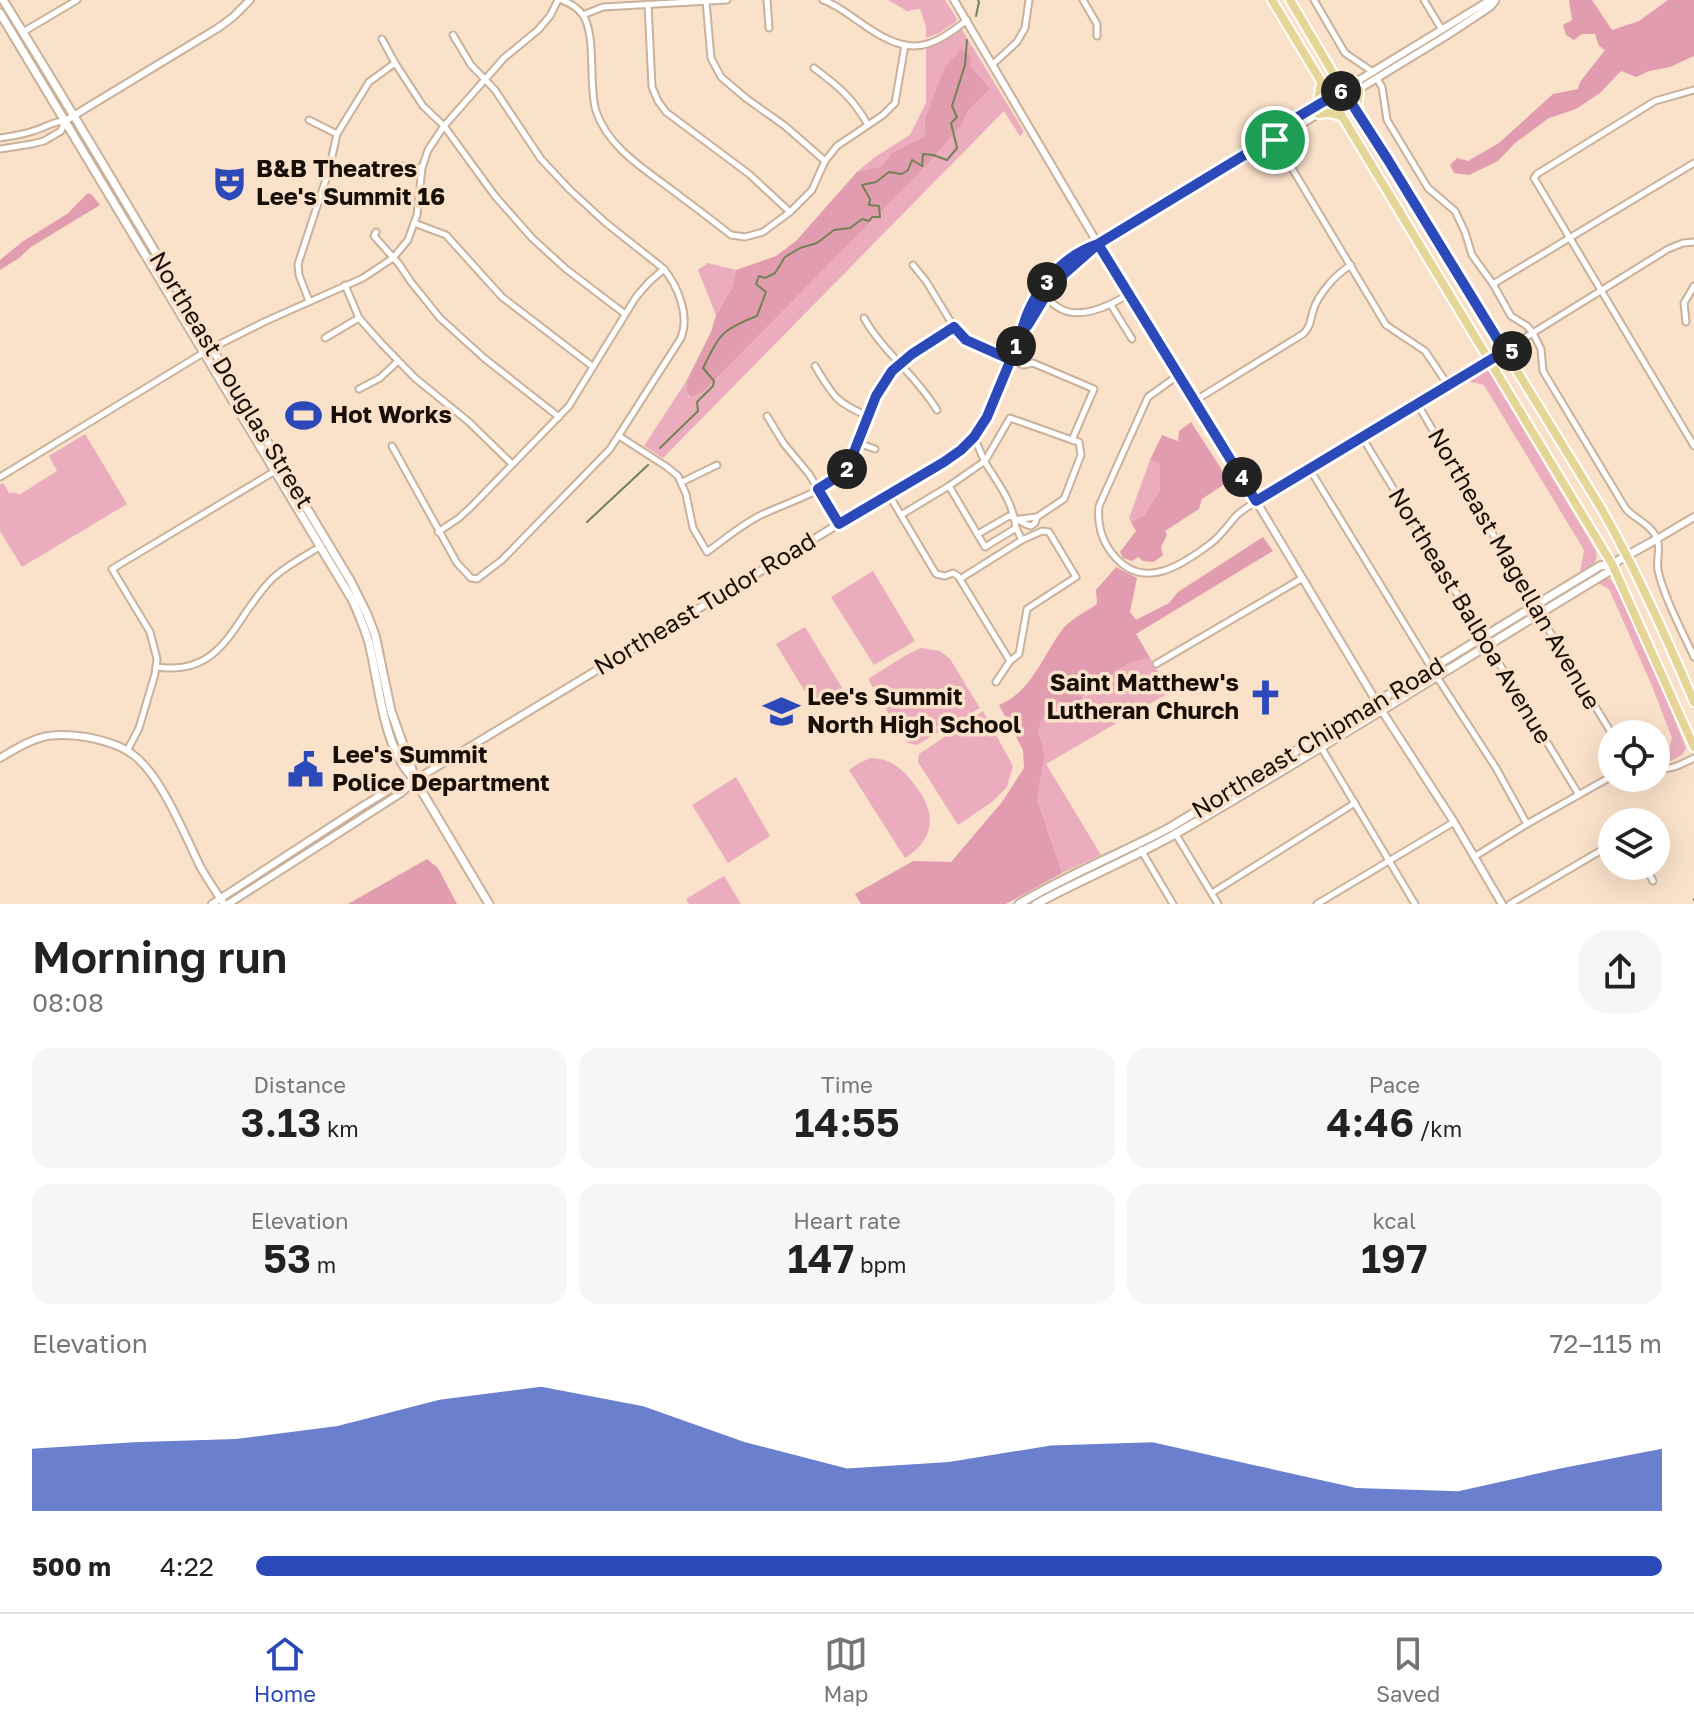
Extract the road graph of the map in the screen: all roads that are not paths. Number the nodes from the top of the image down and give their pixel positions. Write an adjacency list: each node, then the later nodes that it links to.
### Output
1 (3, 0): 23 (main road, Northeast Douglas Street)
2 (77, 0): 23 (street)
3 (250, 0): 42 (street)
4 (560, 0): 19 (street); 34 (street)
5 (727, 0): 16 (street)
6 (767, 0): 21 (street)
7 (823, 0): 27 (street)
8 (954, 0): 20 (street)
9 (1029, 0): 30 (street)
10 (1083, 0): 25 (street)
11 (1272, 0): 35 (main road)
12 (1290, 0): 33 (main road)
13 (1314, 0): 32 (street)
14 (1424, 0): 22 (street)
15 (1495, 0): 22 (street); 28 (street)
16 (706, 1): 17 (street); 53 (street)
17 (648, 4): 19 (street); 57 (street)
18 (0, 13): 45 (main road, Northeast Douglas Street)
19 (583, 15): 57 (street)
20 (967, 20): 27 (street); 30 (street)
21 (769, 28)
22 (1442, 30): 28 (street)
23 (23, 32): 42 (main road, Northeast Douglas Street)
24 (453, 35): 34 (street)
25 (1097, 36)
26 (382, 39): 29 (street)
27 (905, 45): 46 (street)
28 (1410, 54): 32 (street)
29 (395, 63): 47 (street); 48 (street)
30 (993, 64): 62 (street)
31 (814, 68): 46 (street)
32 (1375, 75): 36 (street); 67 (street)
33 (1335, 77): 36 (main road); 38 (main road)
34 (485, 78): 47 (street); 66 (street)
35 (1321, 82): 39 (main road); 40 (main road)
36 (1358, 86): 38 (street); 41 (main road)
37 (1694, 90): 60 (street)
38 (1345, 93): 39 (street); 41 (main road)
39 (1332, 101): 40 (street); 43 (main road)
40 (1317, 110): 43 (main road); 50 (street); 50 (street)
41 (1357, 110): 84 (main road)
42 (74, 115): 45 (street); 86 (main road, Northeast Douglas Street)
43 (1342, 117): 89 (main road)
44 (309, 120): 48 (street)
45 (65, 121): 49 (street); 51 (street); 86 (main road, Northeast Douglas Street)
46 (868, 125): 53 (street)
47 (444, 126): 56 (street); 75 (street)
48 (337, 134): 73 (street)
49 (0, 138)
50 (1272, 138): 52 (street, Northeast Tudor Road); 52 (street); 65 (street)
51 (0, 149)
52 (1251, 151): 62 (street, Northeast Tudor Road)
53 (825, 161): 57 (street)
54 (1694, 163): 60 (street)
55 (395, 165): 56 (street)
56 (422, 168): 58 (street)
57 (790, 212)
58 (414, 223): 63 (street); 93 (street)
59 (376, 232): 63 (street)
60 (1571, 238): 67 (street); 70 (street)
61 (1694, 242): 70 (street)
62 (1098, 244): 71 (street); 72 (street, Northeast Tudor Road); 80 (street, Northeast Tudor Road)
63 (393, 258): 68 (street); 103 (street)
64 (913, 265): 79 (street)
65 (1351, 265): 96 (street); 98 (street)
66 (664, 269): 75 (street); 104 (street)
67 (1493, 284): 81 (street)
68 (345, 285): 73 (street); 76 (street)
69 (1694, 286): 78 (street)
70 (1601, 291): 81 (street); 110 (street)
71 (1129, 294): 74 (street); 95 (street)
72 (1045, 297): 74 (street); 80 (street, Northeast Tudor Road)
73 (309, 301): 86 (street)
74 (1111, 305): 83 (street)
75 (625, 314): 93 (street)
76 (359, 318): 82 (street); 90 (street)
77 (864, 318): 91 (street)
78 (1686, 322)
79 (954, 327): 88 (street); 91 (street)
80 (1023, 330): 88 (street, Northeast Tudor Road)
81 (1533, 333): 85 (street); 131 (street)
82 (325, 338)
83 (1132, 339)
84 (1498, 340): 85 (main road); 87 (main road)
85 (1515, 344): 87 (street); 92 (main road)
86 (208, 351): 116 (main road, Northeast Douglas Street); 117 (main road, Northeast Douglas Street); 118 (street)
87 (1505, 351): 89 (street); 92 (main road)
88 (1011, 360): 105 (street, Northeast Tudor Road); 107 (street)
89 (1489, 360): 96 (street); 135 (main road)
90 (398, 361): 97 (street); 113 (street)
91 (900, 363): 100 (street); 102 (street)
92 (1513, 364): 134 (main road)
93 (592, 366): 103 (street)
94 (815, 366): 102 (street)
95 (1180, 374): 98 (street); 123 (street)
96 (1448, 385): 99 (street)
97 (359, 389)
98 (1196, 400): 123 (street)
99 (1417, 403): 106 (street); 138 (street, Northeast Magellan Avenue)
100 (937, 410)
101 (767, 416): 121 (street)
102 (868, 416): 108 (street)
103 (559, 417): 113 (street)
104 (619, 436): 119 (street); 129 (street)
105 (974, 437): 112 (street); 122 (street, Northeast Tudor Road)
106 (1362, 437): 115 (street); 139 (street, Northeast Balboa Avenue)
107 (1072, 440): 112 (street); 126 (street)
108 (858, 443): 111 (street); 121 (street)
109 (392, 446): 129 (street)
110 (1694, 446)
111 (875, 449)
112 (985, 461): 120 (street); 126 (street)
113 (512, 464): 129 (street)
114 (717, 465): 119 (street)
115 (1309, 468): 123 (street); 144 (street)
116 (275, 471): 117 (main road); 133 (main road, Northeast Douglas Street); 143 (street)
117 (287, 475): 133 (main road, Northeast Douglas Street)
118 (0, 477)
119 (682, 482): 121 (street)
120 (949, 486): 124 (street); 130 (street)
121 (818, 489): 127 (street)
122 (889, 495): 124 (street); 127 (street, Northeast Tudor Road)
123 (1256, 501): 137 (street)
124 (901, 515): 136 (street)
125 (1694, 517): 131 (street, Northeast Chipman Road)
126 (1017, 518): 128 (street); 130 (street)
127 (839, 524): 156 (street, Northeast Tudor Road)
128 (1016, 528): 130 (street); 132 (street)
129 (438, 532)
130 (978, 534)
131 (1657, 539): 134 (main road, Northeast Chipman Road); 140 (street)
132 (1022, 540): 136 (street); 141 (street)
133 (323, 544): 143 (street); 156 (main road, Northeast Douglas Street)
134 (1628, 555): 135 (main road, Northeast Chipman Road); 147 (main road)
135 (1612, 564): 138 (main road, Northeast Chipman Road); 151 (main road)
136 (960, 579): 141 (street)
137 (1301, 579): 142 (street); 146 (street)
138 (1537, 610): 139 (main road, Northeast Chipman Road); 149 (street, Northeast Magellan Avenue)
139 (1485, 642): 144 (main road, Northeast Chipman Road); 158 (street, Northeast Balboa Avenue)
140 (1694, 657)
141 (1010, 661): 145 (street)
142 (1156, 664)
143 (156, 667): 152 (street)
144 (1435, 673): 146 (main road, Northeast Chipman Road); 148 (main road, Northeast Chipman Road); 163 (street)
145 (996, 682)
146 (1377, 702): 148 (street); 150 (main road, Northeast Chipman Road)
147 (1694, 702)
148 (1382, 711): 150 (main road, Northeast Chipman Road); 161 (street)
149 (1604, 720)
150 (1319, 743): 159 (street); 164 (main road, Northeast Chipman Road); 165 (main road, Northeast Chipman Road)
151 (1694, 747)
152 (127, 751): 153 (street); 170 (street)
153 (0, 758)
154 (1694, 758): 155 (street)
155 (1670, 768)
156 (415, 780): 160 (street, Northeast Tudor Road); 162 (street, Northeast Tudor Road); 172 (main road, Northeast Douglas Street)
157 (1598, 784): 158 (street)
158 (1579, 795): 163 (street)
159 (1355, 803): 168 (street); 169 (street)
160 (358, 809): 162 (street); 170 (street, Northeast Tudor Road)
161 (1454, 822): 167 (street); 168 (street)
162 (353, 824): 170 (street, Northeast Tudor Road)
163 (1527, 824): 167 (street)
164 (1175, 833): 165 (main road, Northeast Chipman Road); 169 (street)
165 (1140, 848): 173 (main road, Northeast Chipman Road); 174 (main road, Northeast Chipman Road); 175 (street)
166 (1598, 852): 180 (street)
167 (1474, 857): 179 (street)
168 (1389, 862): 177 (street); 178 (street)
169 (1212, 893): 176 (street)
170 (224, 902): 171 (street)
171 (212, 904)
172 (489, 904)
173 (1019, 904)
174 (1036, 904)
175 (1173, 904)
176 (1218, 904)
177 (1317, 904)
178 (1415, 904)
179 (1502, 904)
180 (1510, 904)

